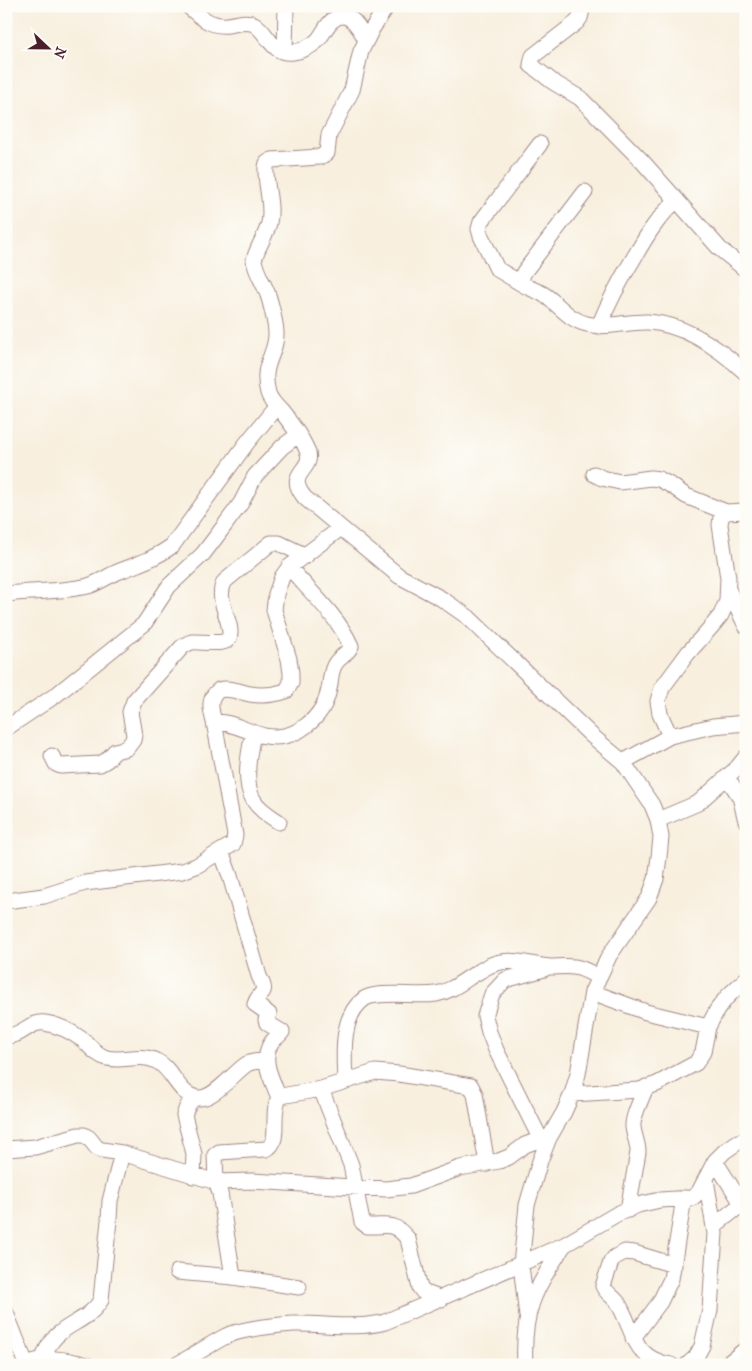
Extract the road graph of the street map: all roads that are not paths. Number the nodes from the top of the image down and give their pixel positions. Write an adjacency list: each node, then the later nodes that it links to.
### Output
1 (188, 6): 6 (street)
2 (286, 6): 6 (street)
3 (387, 6): 5 (street)
4 (580, 6): 9 (street)
5 (366, 40): 6 (street); 14 (street)
6 (285, 52)
7 (540, 144): 11 (street)
8 (585, 192): 11 (street)
9 (676, 200): 10 (street); 12 (street)
10 (746, 270)
11 (522, 284): 12 (street)
12 (599, 326): 13 (street)
13 (744, 365)
14 (276, 407): 15 (street); 23 (street)
15 (298, 436): 19 (street); 27 (street)
16 (594, 474): 18 (street)
17 (746, 511): 18 (street)
18 (726, 512): 22 (street)
19 (341, 528): 20 (street); 32 (street)
20 (306, 556): 21 (street); 30 (street)
21 (289, 567): 25 (street); 28 (street)
22 (728, 589): 24 (street); 29 (street)
23 (6, 594)
24 (746, 626)
25 (214, 722): 28 (street); 37 (street)
26 (744, 726): 29 (street)
27 (8, 727)
28 (253, 734): 36 (street)
29 (670, 736): 32 (street)
30 (52, 756)
31 (746, 757): 33 (street)
32 (623, 762): 34 (street)
33 (727, 777): 34 (street); 35 (street)
34 (658, 820): 40 (street)
35 (746, 821)
36 (279, 822)
37 (221, 851): 38 (street); 45 (street)
38 (6, 901)
39 (550, 967): 40 (street); 46 (street); 52 (street)
40 (598, 977): 42 (street)
41 (746, 979): 43 (street)
42 (592, 992): 43 (street); 49 (street)
43 (708, 1027): 47 (street)
44 (6, 1036): 50 (street)
45 (266, 1061): 50 (street); 51 (street)
46 (345, 1081): 48 (street); 57 (street)
47 (646, 1088): 49 (street); 64 (street)
48 (321, 1089): 51 (street); 61 (street)
49 (572, 1094): 52 (street)
50 (194, 1097): 58 (street)
51 (279, 1098): 60 (street)
52 (545, 1139): 57 (street); 67 (street)
53 (746, 1140): 56 (street)
54 (6, 1149): 55 (street)
55 (122, 1153): 58 (street); 77 (street)
56 (715, 1162): 59 (street); 63 (street)
57 (487, 1164): 61 (street)
58 (193, 1176): 60 (street)
59 (706, 1180): 62 (street); 65 (street)
60 (216, 1182): 61 (street); 70 (street)
61 (355, 1187): 72 (street)
62 (684, 1198): 64 (street); 68 (street)
63 (744, 1207): 65 (street)
64 (628, 1210): 66 (street)
65 (714, 1226): 83 (street)
66 (564, 1245): 67 (street); 74 (street)
67 (521, 1265): 72 (street); 74 (street)
68 (674, 1265): 75 (street); 75 (street)
69 (177, 1272): 70 (street)
70 (233, 1277): 71 (street)
71 (299, 1287)
72 (442, 1299): 80 (street)
73 (6, 1314): 78 (street)
74 (527, 1316): 81 (street)
75 (633, 1338): 82 (street)
76 (746, 1349): 84 (street)
77 (43, 1359): 78 (street); 79 (street)
78 (25, 1364)
79 (87, 1365)
80 (176, 1365)
81 (525, 1365)
82 (671, 1365)
83 (687, 1365)
84 (726, 1365)

